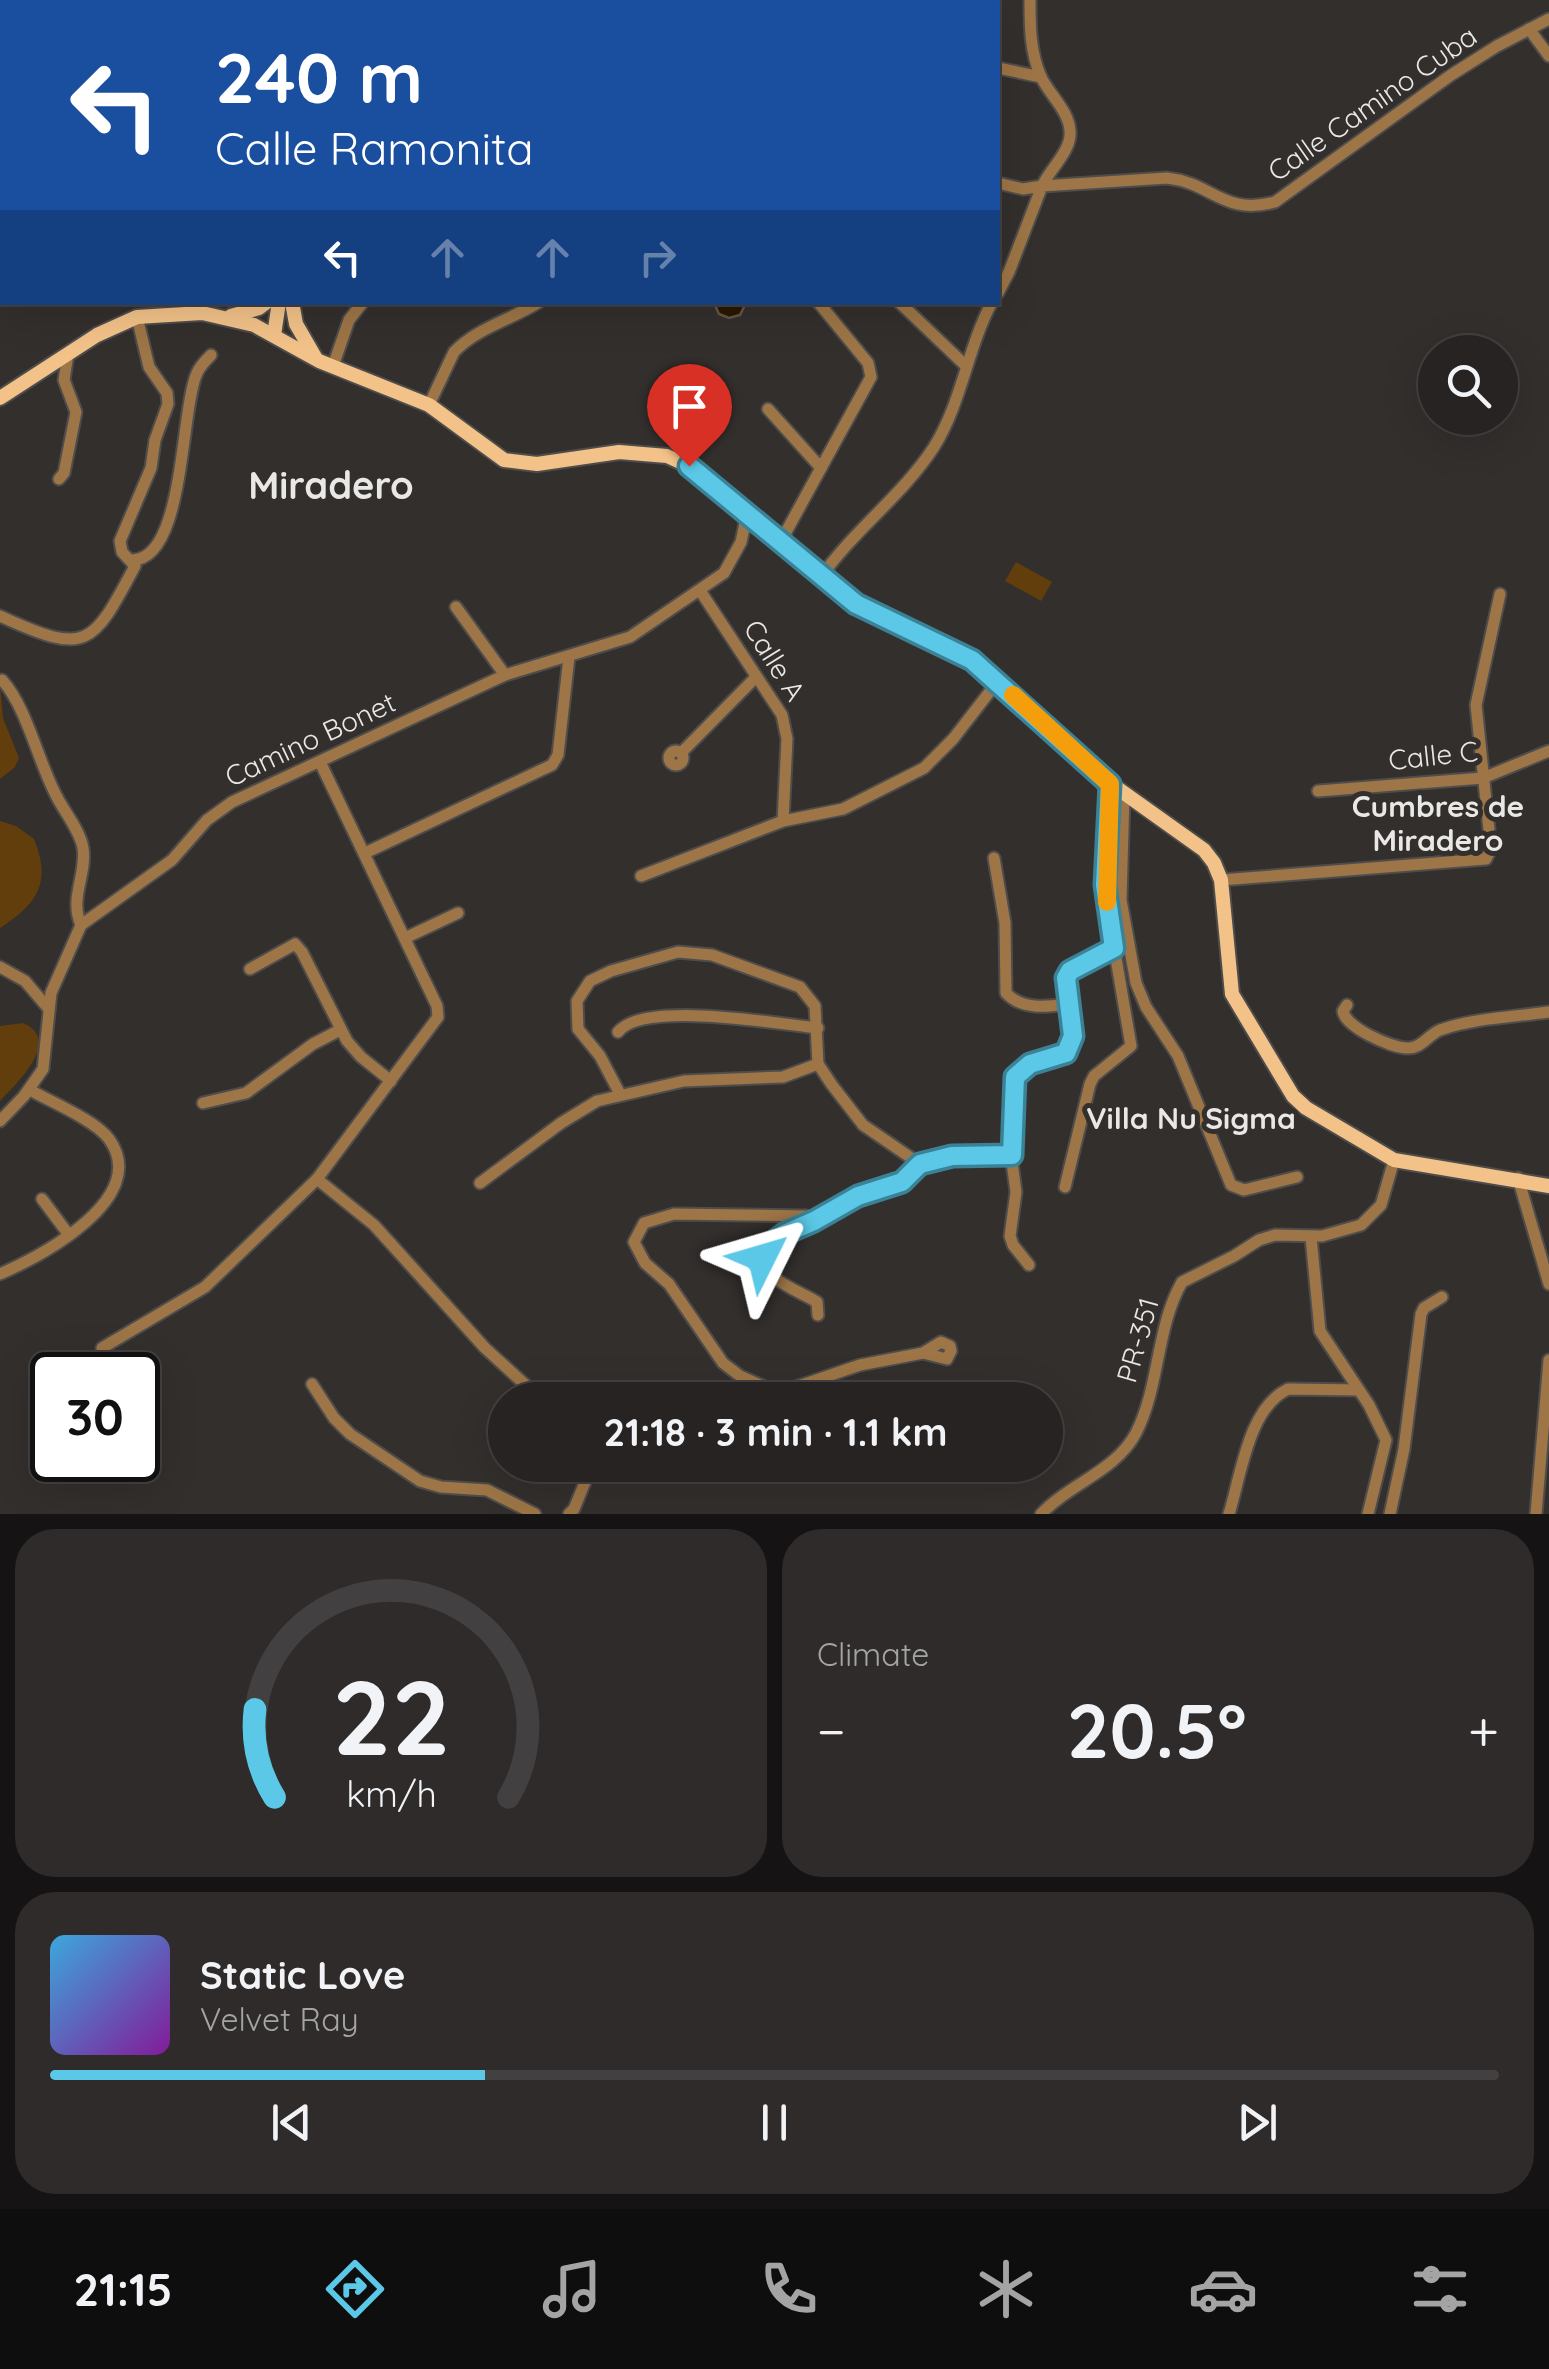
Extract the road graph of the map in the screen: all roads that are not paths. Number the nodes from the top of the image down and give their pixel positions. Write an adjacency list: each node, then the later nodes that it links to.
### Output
1 (1030, 0): 6 (street)
2 (1549, 19): 3 (street, Calle Camino Cuba)
3 (1529, 29): 4 (street); 8 (street, Calle Camino Cuba)
4 (1549, 56)
5 (1000, 68): 6 (street)
6 (1041, 78): 8 (street)
7 (1000, 183): 8 (street, Calle Camino Cuba)
8 (1042, 186): 9 (street)
9 (1000, 289)
10 (262, 305): 20 (main road)
11 (279, 305): 21 (main road)
12 (289, 305): 21 (main road)
13 (291, 305): 24 (main road)
14 (361, 305): 24 (street)
15 (534, 305): 27 (street)
16 (820, 305): 29 (street)
17 (902, 305): 25 (street)
18 (991, 305): 25 (street)
19 (147, 312): 20 (main road); 22 (main road); 33 (street)
20 (227, 317): 21 (main road)
21 (278, 337): 24 (main road)
22 (68, 354): 26 (main road); 30 (street)
23 (211, 354): 33 (street)
24 (326, 364): 27 (main road)
25 (965, 365): 34 (street)
26 (0, 398)
27 (430, 405): 31 (main road)
28 (768, 409): 29 (street)
29 (821, 468): 32 (street)
30 (59, 478)
31 (747, 514): 32 (main road); 35 (street, Camino Bonet)
32 (780, 542): 34 (main road)
33 (131, 560): 38 (street)
34 (822, 577): 43 (main road)
35 (702, 592): 39 (street, Camino Bonet); 41 (street, Calle A)
36 (1500, 594): 47 (street)
37 (456, 607): 40 (street)
38 (0, 616)
39 (570, 657): 40 (street, Camino Bonet); 52 (street)
40 (505, 675): 46 (street, Camino Bonet)
41 (756, 676): 45 (street); 51 (street, Calle A)
42 (2, 680): 57 (street)
43 (998, 681): 48 (main road); 51 (street)
44 (1549, 752): 47 (street, Calle C)
45 (681, 753)
46 (320, 762): 52 (street); 57 (street, Camino Bonet)
47 (1483, 778): 49 (street, Calle C); 55 (street)
48 (1110, 784): 50 (main road); 59 (street)
49 (1318, 791)
50 (1124, 795): 55 (main road); 78 (street)
51 (784, 821): 54 (street)
52 (366, 854): 58 (street)
53 (994, 858): 62 (street)
54 (641, 876)
55 (1221, 880): 76 (main road)
56 (458, 913): 58 (street)
57 (81, 925): 64 (street)
58 (406, 938): 70 (street)
59 (1114, 948): 62 (street); 83 (street)
60 (0, 966): 64 (street)
61 (250, 970): 67 (street)
62 (1068, 1004): 75 (street)
63 (1347, 1005): 65 (street)
64 (48, 1008): 71 (street)
65 (1549, 1012)
66 (818, 1028): 68 (street); 69 (street); 72 (street)
67 (340, 1030): 70 (street); 73 (street)
68 (618, 1032)
69 (818, 1064): 72 (street); 77 (street)
70 (391, 1081): 80 (street)
71 (30, 1090): 74 (street); 86 (street)
72 (620, 1094): 81 (street)
73 (203, 1103)
74 (0, 1121)
75 (1012, 1155): 77 (street); 88 (street)
76 (1394, 1160): 79 (main road); 87 (street, PR-351 / PR-351)
77 (920, 1164): 85 (street)
78 (1297, 1177)
79 (1518, 1178): 82 (main road); 90 (street)
80 (317, 1179): 93 (street); 96 (street)
81 (480, 1183)
82 (1549, 1186)
83 (1065, 1187)
84 (42, 1199): 86 (street)
85 (814, 1221): 92 (street); 94 (street)
86 (69, 1235): 89 (street)
87 (1311, 1237): 98 (street); 104 (street, PR-351 / PR-351)
88 (1029, 1265)
89 (0, 1274)
90 (1549, 1284)
91 (1442, 1297): 100 (street)
92 (818, 1314)
93 (102, 1348)
94 (923, 1354)
95 (1549, 1360): 108 (street)
96 (523, 1382)
97 (312, 1384): 102 (street)
98 (1359, 1390): 99 (street); 105 (street)
99 (1386, 1440): 100 (street); 106 (street)
100 (1405, 1444): 107 (street)
101 (585, 1482): 103 (street)
102 (535, 1514)
103 (568, 1514)
104 (1040, 1514)
105 (1230, 1514)
106 (1368, 1514)
107 (1390, 1514)
108 (1536, 1514)

